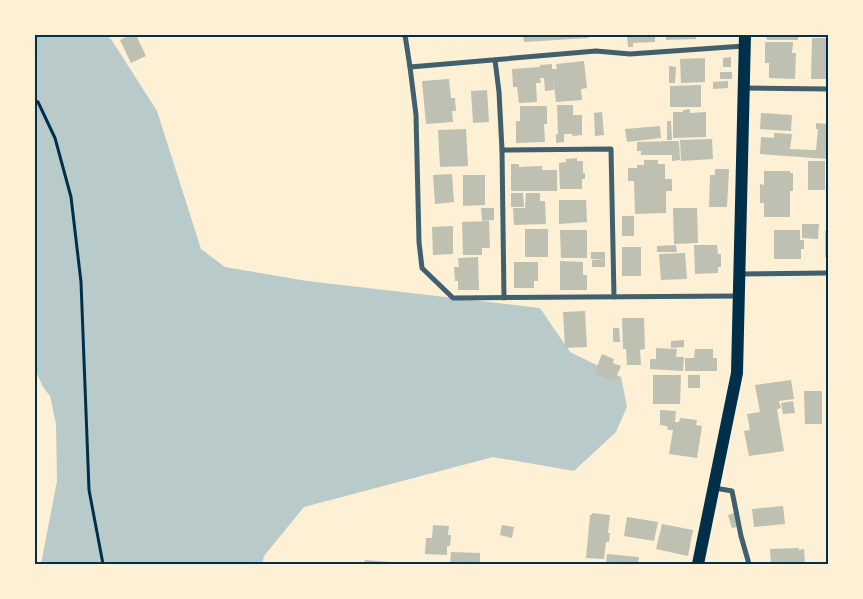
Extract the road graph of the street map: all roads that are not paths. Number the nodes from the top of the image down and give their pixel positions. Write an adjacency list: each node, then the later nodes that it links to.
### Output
1 (405, 35): 4 (street)
2 (745, 40): 3 (street); 5 (main road)
3 (495, 60): 4 (street); 7 (street)
4 (410, 67): 12 (street)
5 (744, 88): 6 (street); 9 (main road)
6 (828, 89)
7 (502, 150): 11 (street); 12 (street)
8 (828, 273): 9 (street)
9 (739, 274): 10 (main road)
10 (738, 296): 11 (street); 13 (main road)
11 (614, 297): 12 (street)
12 (504, 298)
13 (715, 488): 14 (main road); 15 (street)
14 (698, 564)
15 (749, 564)

